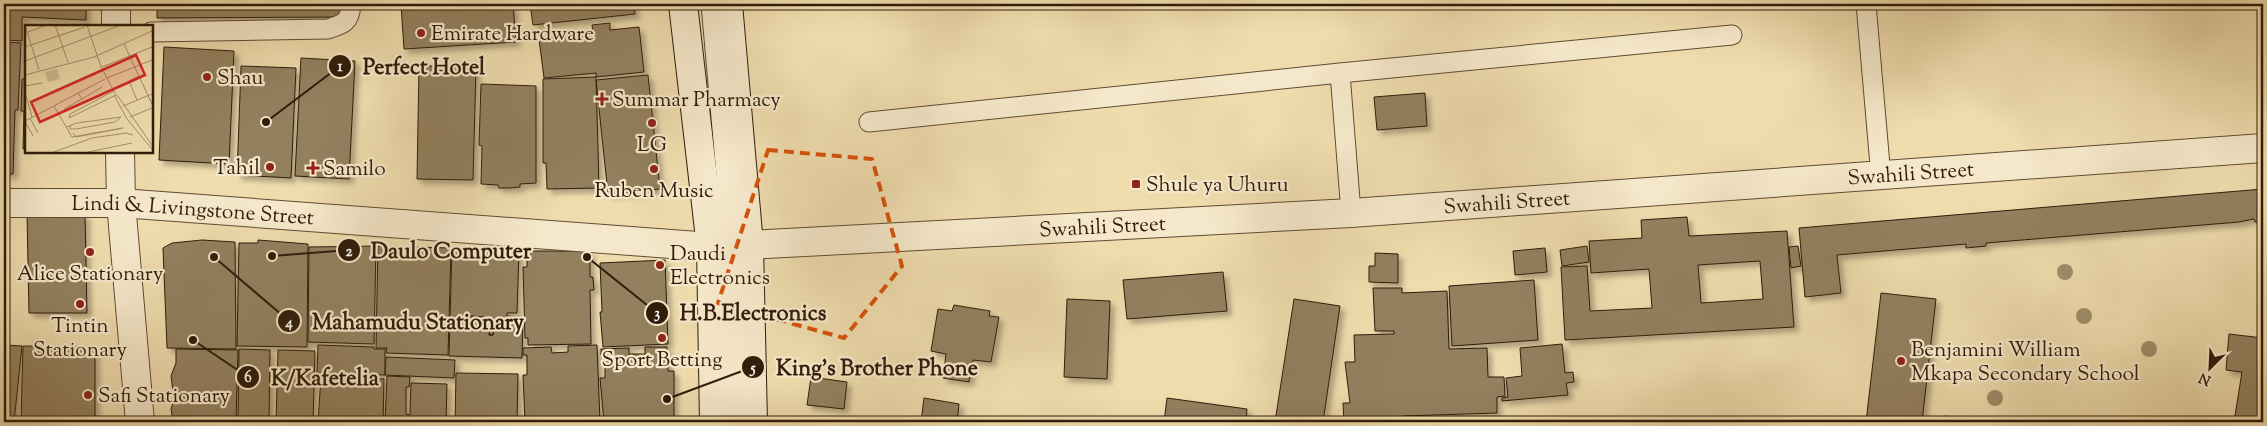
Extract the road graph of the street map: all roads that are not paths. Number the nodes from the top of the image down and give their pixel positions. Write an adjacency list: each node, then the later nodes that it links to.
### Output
1 (116, 4): 8 (street)
2 (351, 4): 9 (lane)
3 (683, 4): 20 (street)
4 (698, 4): 23 (lane)
5 (711, 4): 24 (lane)
6 (728, 4): 19 (street)
7 (1866, 4): 15 (lane)
8 (116, 25)
9 (152, 32)
10 (1732, 35): 11 (lane)
11 (1340, 73): 12 (lane); 18 (lane)
12 (869, 122)
13 (2263, 148): 15 (street, Swahili Street)
14 (120, 152): 17 (street)
15 (1881, 177): 18 (street, Swahili Street)
16 (4, 203): 17 (street, Lindi & Livingstone Street)
17 (121, 203): 20 (street, Lindi & Livingstone Street); 21 (street)
18 (1351, 213): 19 (street, Swahili Street)
19 (749, 245): 25 (street)
20 (711, 247): 22 (street)
21 (140, 422)
22 (714, 422)
23 (724, 422)
24 (736, 422)
25 (753, 422)

